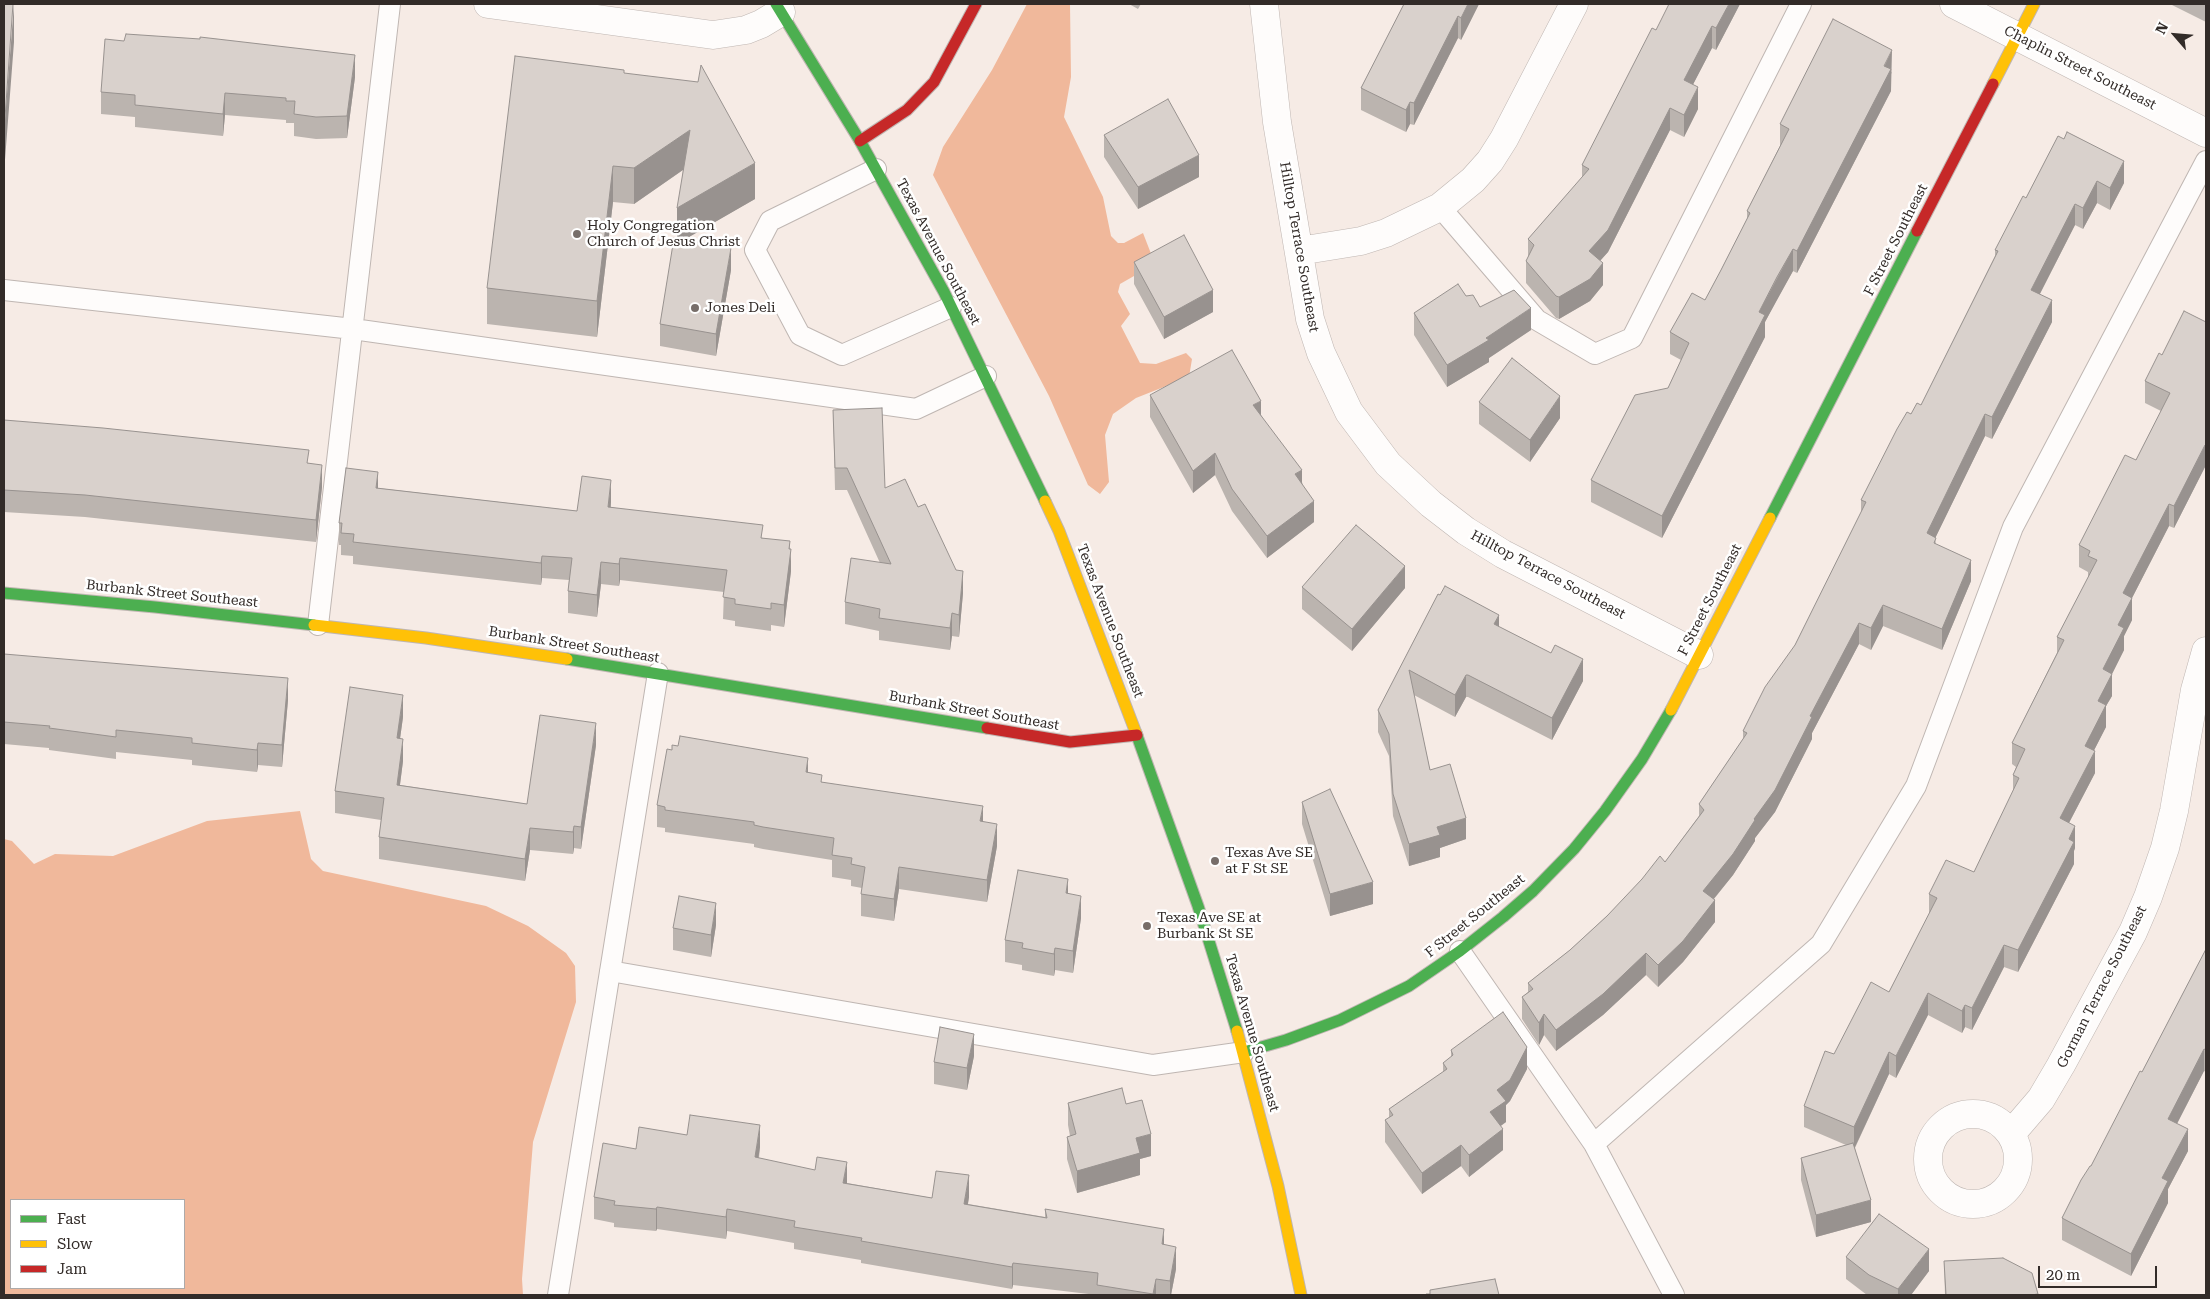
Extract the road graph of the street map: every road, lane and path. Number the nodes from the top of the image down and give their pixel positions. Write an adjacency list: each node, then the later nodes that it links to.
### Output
1 (390, 4): 19 (lane)
2 (488, 4): 9 (street)
3 (976, 4): 12 (street)
4 (1264, 4): 16 (street, Hilltop Terrace Southeast)
5 (1574, 4): 15 (street)
6 (1802, 4): 15 (lane)
7 (1954, 4): 10 (street, Chaplin Street Southeast)
8 (2034, 4): 10 (street, F Street Southeast)
9 (779, 8): 12 (street, Texas Avenue Southeast)
10 (2018, 36): 11 (street, Chaplin Street Southeast); 24 (street, F Street Southeast)
11 (2206, 133)
12 (860, 141): 14 (street, Texas Avenue Southeast)
13 (2206, 161): 31 (lane)
14 (876, 170): 18 (street, Texas Avenue Southeast); 18 (lane)
15 (1440, 207): 16 (street)
16 (1299, 251): 24 (street, Hilltop Terrace Southeast)
17 (4, 290): 19 (lane)
18 (951, 306): 20 (street, Texas Avenue Southeast)
19 (353, 328): 20 (lane); 22 (lane)
20 (986, 376): 26 (street, Texas Avenue Southeast)
21 (4, 593): 22 (street, Burbank Street Southeast)
22 (318, 625): 25 (street, Burbank Street Southeast)
23 (2206, 651): 30 (street, Gorman Terrace Southeast)
24 (1699, 655): 27 (street, F Street Southeast)
25 (658, 673): 26 (street, Burbank Street Southeast); 28 (lane)
26 (1137, 735): 29 (street, Texas Avenue Southeast)
27 (1460, 952): 29 (street, F Street Southeast); 31 (lane)
28 (610, 971): 29 (lane); 32 (lane)
29 (1244, 1052): 33 (street, Texas Avenue Southeast)
30 (2011, 1134)
31 (1594, 1144): 34 (lane)
32 (558, 1295)
33 (1301, 1295)
34 (1674, 1295)

